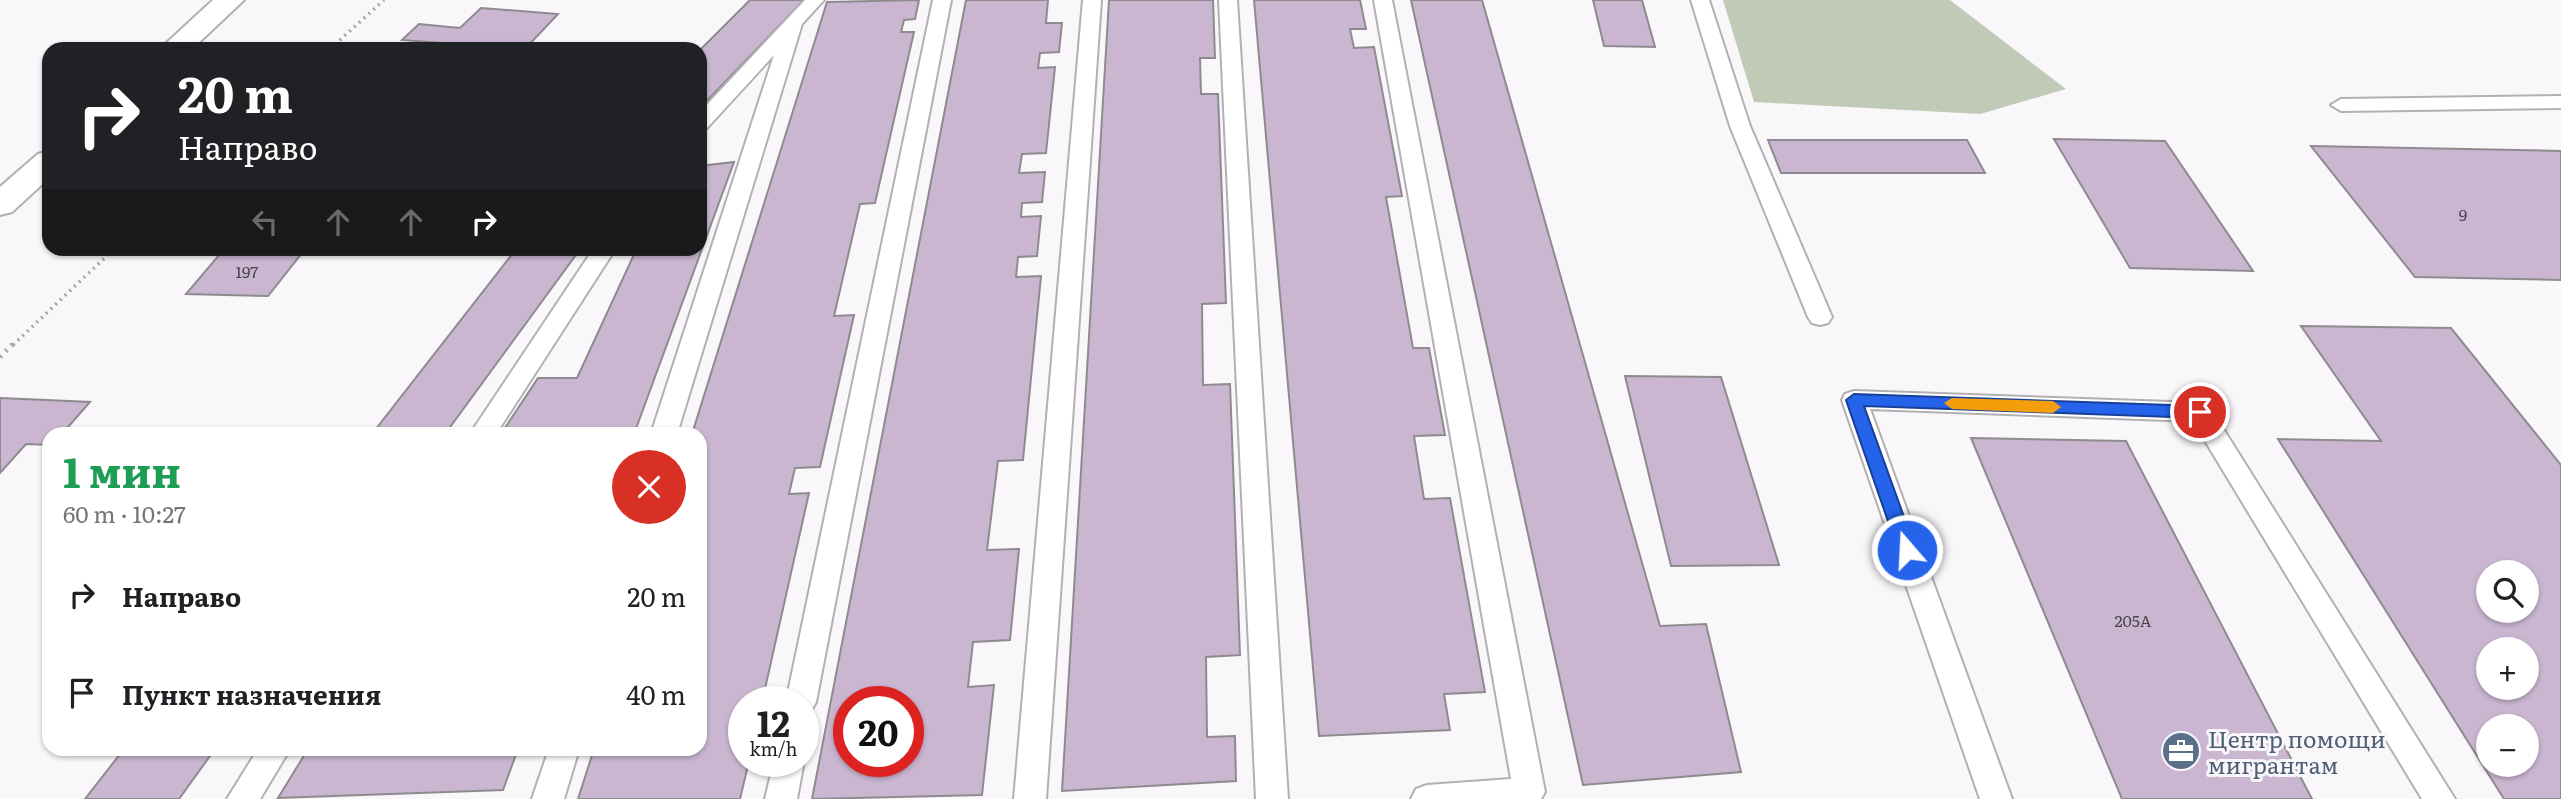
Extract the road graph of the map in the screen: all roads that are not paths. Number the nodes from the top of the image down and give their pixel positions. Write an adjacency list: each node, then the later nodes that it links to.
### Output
1 (230, 0): 9 (main road)
2 (815, 0): 8 (lane)
3 (942, 0): 19 (lane)
4 (1092, 0): 26 (lane)
5 (1228, 0): 27 (lane)
6 (1383, 0): 28 (lane)
7 (1700, 0): 16 (lane)
8 (794, 22): 12 (lane); 18 (lane)
9 (183, 42)
10 (2561, 102): 11 (lane)
11 (2341, 104)
12 (707, 116)
13 (42, 167): 14 (main road)
14 (0, 205)
15 (600, 256): 17 (lane)
16 (1820, 317)
17 (488, 427)
18 (666, 427)
19 (804, 686)
20 (271, 756): 23 (lane)
21 (562, 756): 24 (lane)
22 (786, 777): 25 (lane)
23 (243, 799)
24 (548, 799)
25 (781, 799)
26 (1030, 799)
27 (1272, 799)
28 (1427, 799)
29 (1996, 799): 30 (lane)
30 (2439, 799)

